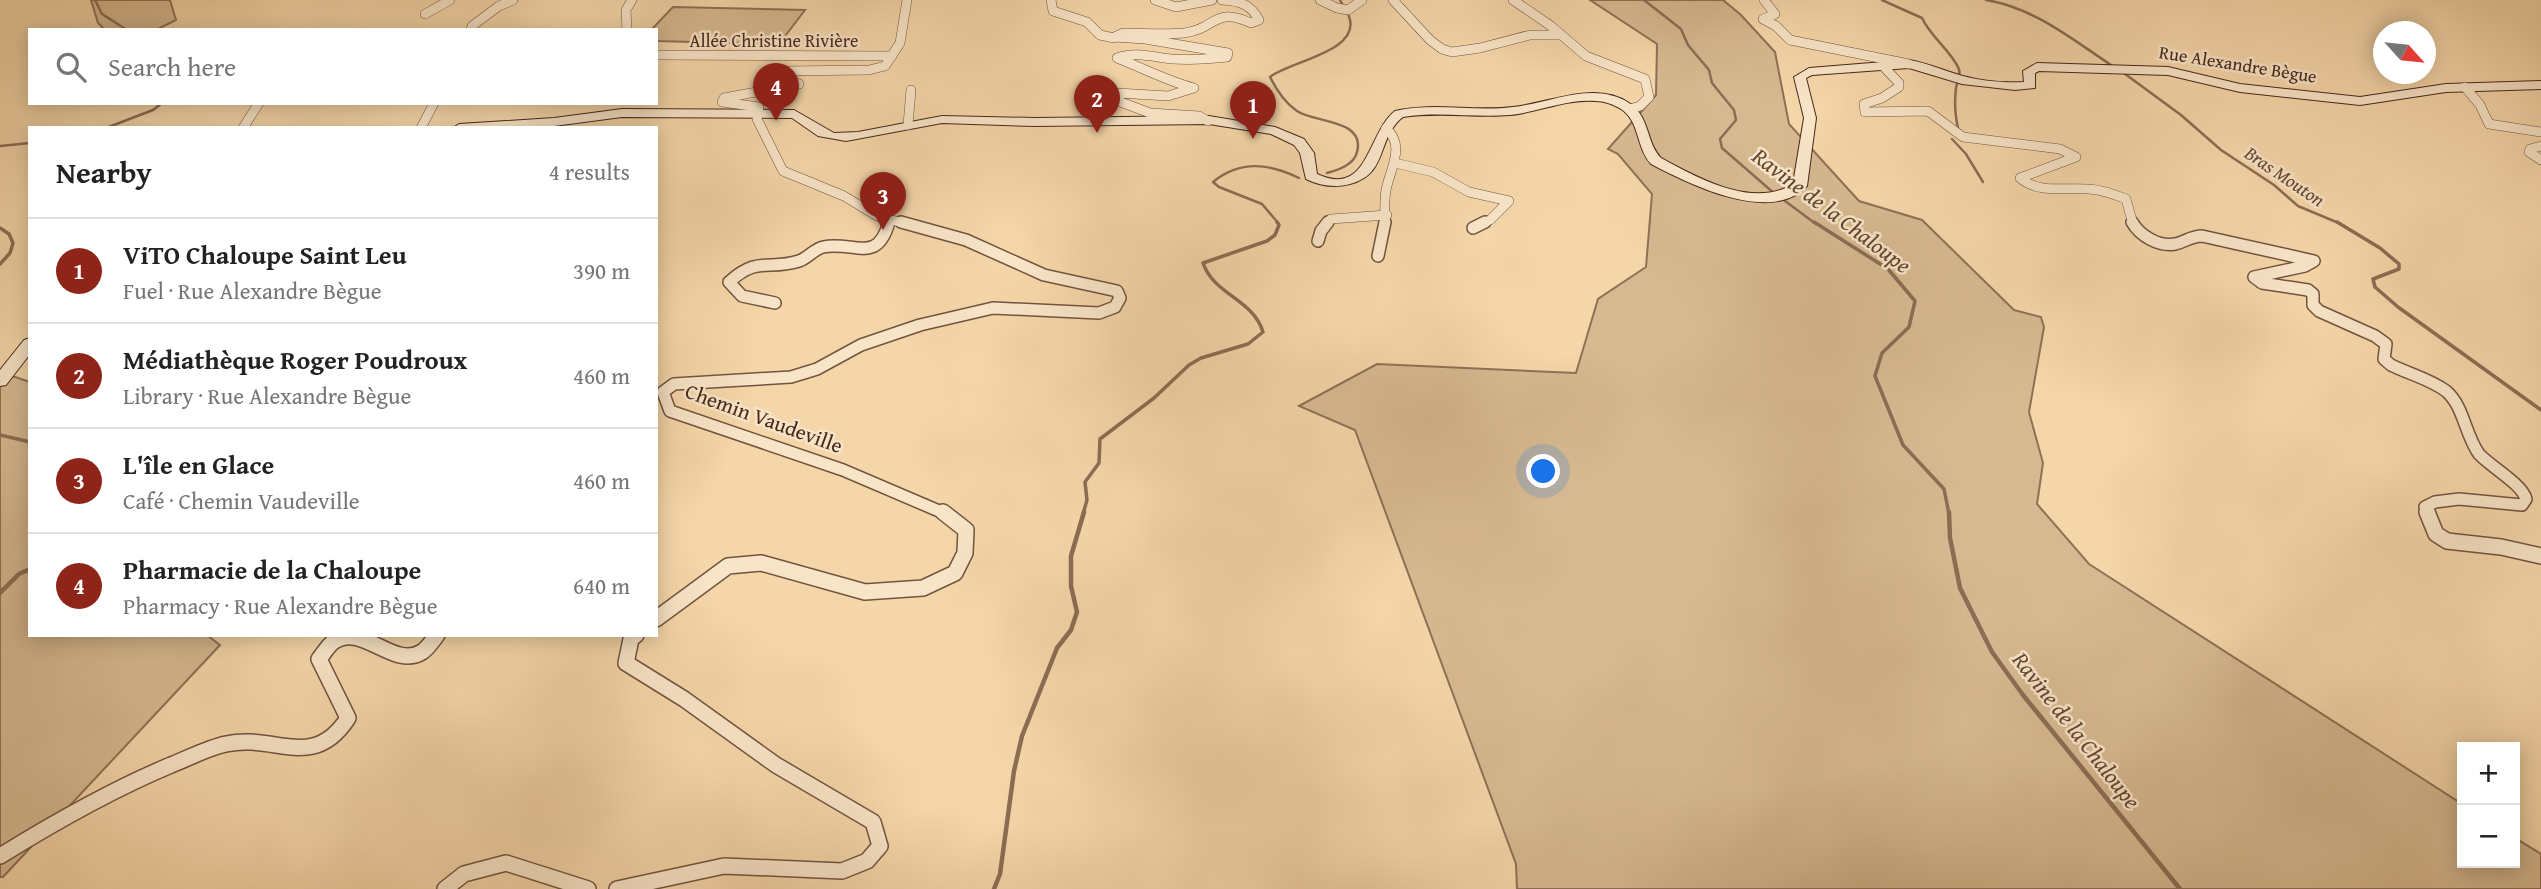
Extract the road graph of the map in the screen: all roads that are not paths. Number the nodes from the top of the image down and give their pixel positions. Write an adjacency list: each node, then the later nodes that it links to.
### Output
1 (450, 0): 14 (street)
2 (513, 0): 15 (street)
3 (632, 0): 16 (street)
4 (907, 0): 20 (street)
5 (1051, 0): 18 (street)
6 (1155, 0): 7 (street)
7 (1212, 0)
8 (1222, 0): 18 (street)
9 (1320, 0): 10 (street)
10 (1362, 0)
11 (1393, 0): 17 (street)
12 (1513, 0): 17 (street)
13 (1764, 0): 21 (street)
14 (425, 14)
15 (472, 28)
16 (627, 28)
17 (1560, 35): 28 (street)
18 (1114, 38): 30 (street)
19 (658, 55): 20 (street, Allée Christine Rivière)
20 (892, 57): 29 (street)
21 (1909, 64): 22 (main road); 24 (main road, Rue Alexandre Bègue)
22 (1883, 65): 28 (main road); 48 (street)
23 (2541, 85): 24 (main road, Rue Alexandre Bègue)
24 (2465, 87): 36 (street)
25 (911, 90): 31 (street)
26 (258, 105): 32 (street)
27 (433, 105): 33 (street)
28 (1630, 109): 35 (main road)
29 (759, 112): 31 (main road); 34 (main road); 41 (street, Chemin Vaudeville)
30 (1208, 121): 31 (main road); 35 (main road)
31 (908, 125)
32 (244, 126)
33 (422, 126)
34 (491, 126)
35 (1387, 128): 39 (street)
36 (2541, 132)
37 (2541, 146): 38 (street)
38 (2541, 160)
39 (1395, 163): 40 (street); 42 (street)
40 (1387, 215): 43 (street); 44 (street)
41 (890, 219): 45 (street); 49 (street, Chemin Vaudeville)
42 (1473, 228)
43 (1318, 241)
44 (1378, 256)
45 (775, 303)
46 (28, 345): 47 (main road)
47 (0, 381)
48 (2541, 556)
49 (658, 618)
50 (343, 637): 54 (street)
51 (357, 637): 52 (street)
52 (435, 637)
53 (634, 637): 57 (street)
54 (0, 856)
55 (445, 889): 56 (street)
56 (588, 889)
57 (617, 889)

